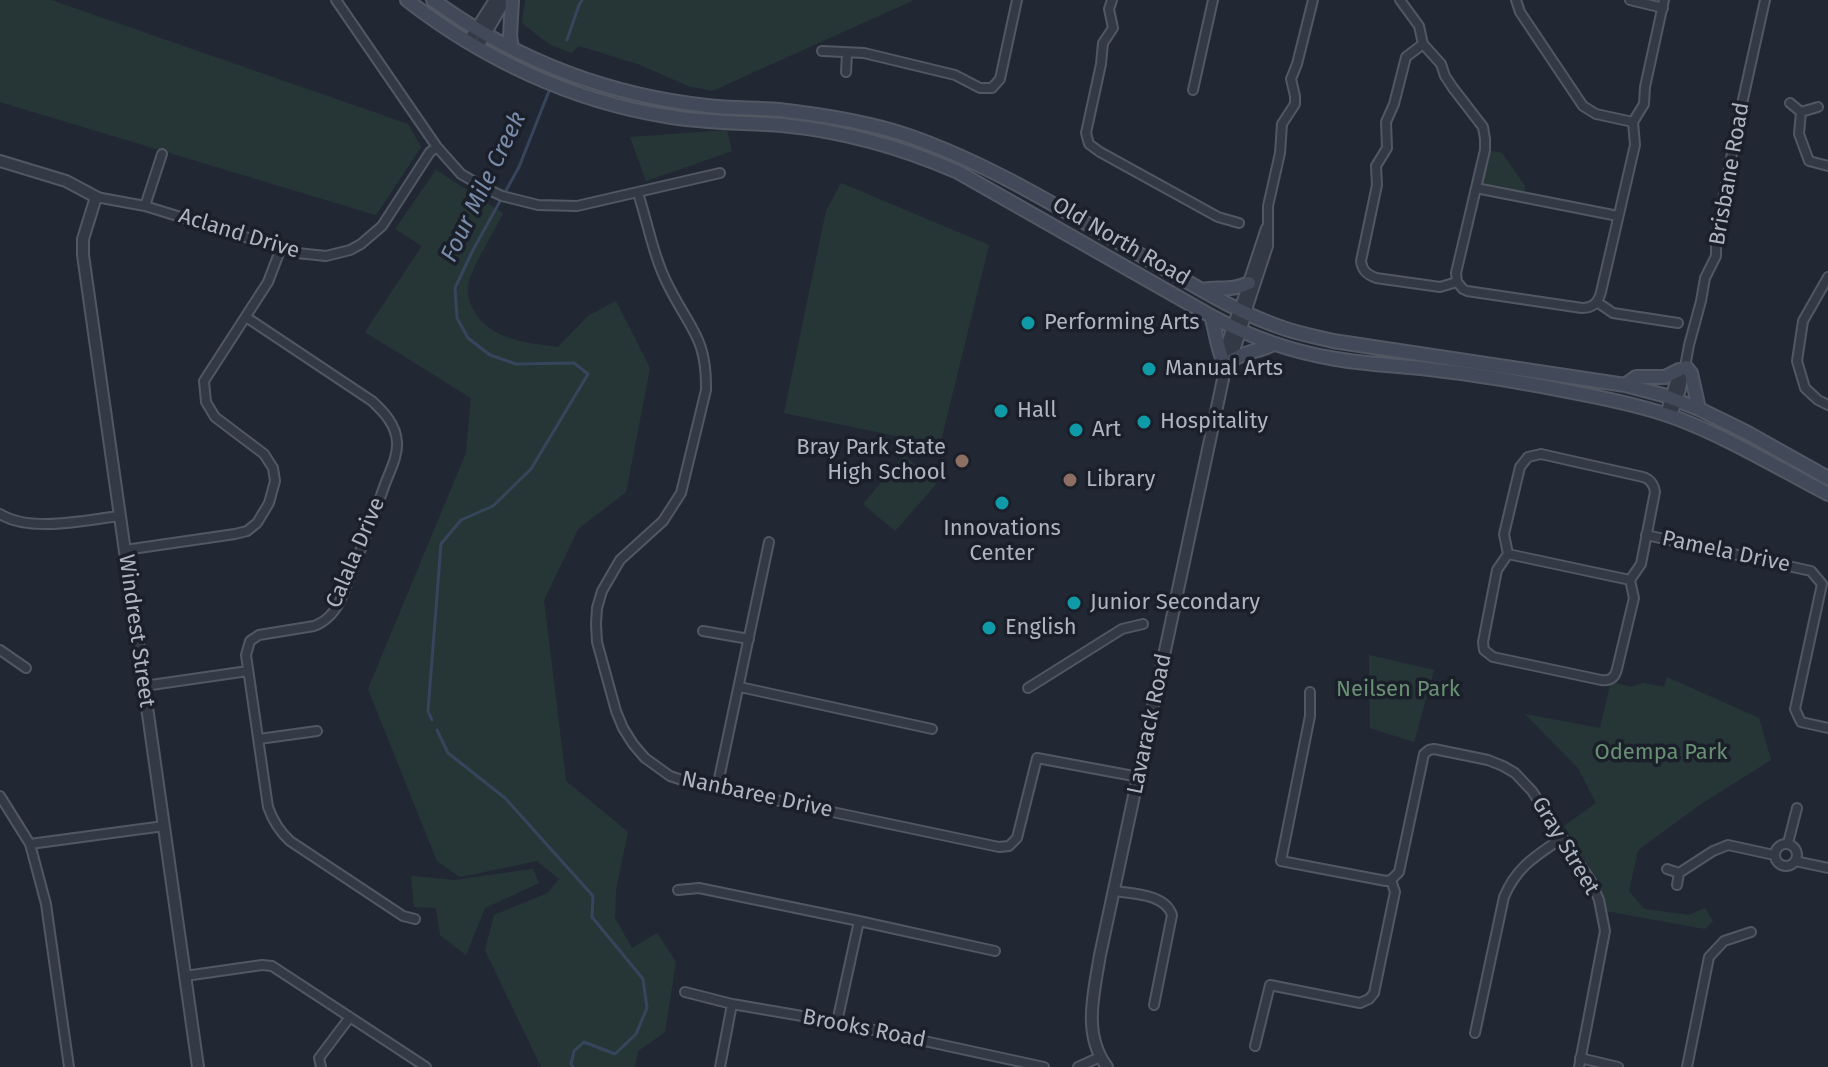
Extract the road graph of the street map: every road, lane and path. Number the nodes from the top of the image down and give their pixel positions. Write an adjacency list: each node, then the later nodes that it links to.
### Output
1 (336, 0): 28 (street)
2 (407, 0): 18 (main road, Old North Road)
3 (433, 0): 16 (main road, Old North Road)
4 (495, 0): 16 (street)
5 (505, 0): 16 (street)
6 (512, 0): 19 (main road)
7 (1017, 0): 21 (street)
8 (1112, 0): 38 (street)
9 (1213, 0): 23 (street)
10 (1313, 0): 39 (street)
11 (1400, 0): 17 (street)
12 (1516, 0): 27 (street)
13 (1630, 0): 15 (street)
14 (1765, 0): 53 (street, Brisbane Road)
15 (1663, 4): 27 (street)
16 (481, 32): 18 (street); 19 (main road, Old North Road)
17 (1423, 44): 33 (street); 42 (street)
18 (473, 45): 47 (main road, Old North Road)
19 (512, 48): 44 (main road, Old North Road)
20 (822, 51): 21 (street)
21 (847, 53): 22 (street)
22 (846, 72)
23 (1193, 90)
24 (1790, 103): 26 (street)
25 (1818, 107): 26 (street)
26 (1801, 112): 31 (street)
27 (1633, 122): 37 (street)
28 (437, 147): 34 (street); 40 (street, Acland Drive)
29 (162, 154): 36 (street)
30 (0, 161): 35 (street, Acland Drive)
31 (1828, 166)
32 (720, 173): 34 (street)
33 (1476, 188): 37 (street); 42 (street)
34 (638, 193): 83 (street, Nanbaree Drive)
35 (96, 197): 36 (street, Acland Drive); 62 (street, Windrest Street)
36 (145, 206): 40 (street, Acland Drive)
37 (1618, 216): 45 (street)
38 (1239, 223)
39 (1267, 223): 43 (street); 46 (street)
40 (281, 248): 48 (street)
41 (1828, 277): 56 (street)
42 (1457, 282): 45 (street)
43 (1249, 283): 44 (main road); 46 (street)
44 (1202, 290): 46 (main road, Old North Road)
45 (1597, 302): 49 (street)
46 (1243, 312): 50 (street, Lavarack Road); 54 (main road, Old North Road)
47 (1211, 316): 50 (main road, Old North Road); 52 (main road)
48 (246, 317): 65 (street); 73 (street, Calala Drive)
49 (1678, 323)
50 (1237, 330): 51 (main road, Old North Road); 52 (street, Lavarack Road)
51 (1273, 344): 52 (main road); 58 (main road, Old North Road)
52 (1227, 362): 82 (street, Lavarack Road)
53 (1683, 369): 54 (main road); 55 (street, Brisbane Road); 57 (main road)
54 (1625, 385): 55 (main road, Old North Road)
55 (1674, 399): 57 (main road, Old North Road); 58 (street, Brisbane Road)
56 (1828, 405)
57 (1699, 409): 59 (main road, Old North Road)
58 (1668, 415): 60 (main road, Old North Road)
59 (1828, 478)
60 (1828, 494)
61 (0, 514): 62 (street)
62 (120, 516): 65 (street, Windrest Street)
63 (1646, 535): 66 (street); 67 (street); 78 (street, Pamela Drive)
64 (769, 542): 70 (street)
65 (125, 550): 74 (street, Windrest Street)
66 (1508, 554): 67 (street); 67 (street)
67 (1630, 580)
68 (1143, 624): 76 (street)
69 (703, 631): 70 (street)
70 (749, 639): 75 (street)
71 (0, 650): 72 (street)
72 (26, 668)
73 (248, 671): 74 (street); 81 (street, Calala Drive)
74 (144, 686): 86 (street, Windrest Street)
75 (740, 687): 79 (street); 83 (street)
76 (1028, 688)
77 (1310, 692): 95 (street)
78 (1828, 728)
79 (932, 729)
80 (317, 731): 81 (street)
81 (259, 739): 99 (street, Calala Drive)
82 (1139, 777): 83 (street, Nanbaree Drive); 98 (street, Lavarack Road)
83 (717, 788)
84 (0, 796): 89 (street)
85 (1797, 808): 88 (street)
86 (164, 826): 89 (street); 103 (street, Windrest Street)
87 (1562, 838): 95 (street, Gray Street); 109 (street); 112 (street, Gray Street)
88 (1788, 843): 90 (street); 91 (street)
89 (30, 844): 113 (street)
90 (1774, 855): 91 (street); 94 (street)
91 (1795, 861): 92 (street)
92 (1828, 868)
93 (1667, 869): 94 (street)
94 (1679, 873): 96 (street)
95 (1391, 880): 110 (street)
96 (1677, 885)
97 (678, 890): 100 (street)
98 (1115, 891): 106 (street); 111 (street, Lavarack Road)
99 (415, 919)
100 (859, 921): 102 (street); 108 (street)
101 (1751, 932): 122 (street)
102 (995, 951)
103 (185, 976): 107 (street); 114 (street, Windrest Street)
104 (685, 992): 105 (street, Brooks Road)
105 (732, 1004): 108 (street, Brooks Road); 117 (street)
106 (1154, 1005)
107 (350, 1017): 115 (street); 116 (street)
108 (837, 1022): 118 (street, Brooks Road)
109 (1475, 1033)
110 (1255, 1046)
111 (1100, 1057): 119 (street); 120 (street, Lavarack Road)
112 (1580, 1063): 121 (street)
113 (69, 1067)
114 (198, 1067)
115 (321, 1067)
116 (426, 1067)
117 (720, 1067)
118 (1044, 1067)
119 (1078, 1067)
120 (1107, 1067)
121 (1618, 1067)
122 (1687, 1067)

